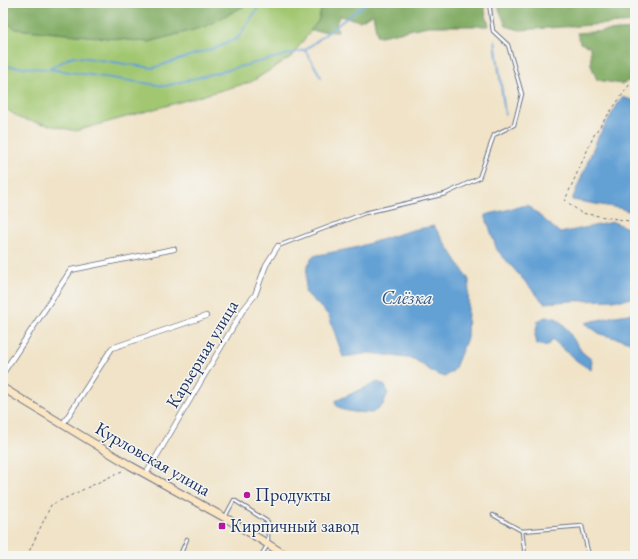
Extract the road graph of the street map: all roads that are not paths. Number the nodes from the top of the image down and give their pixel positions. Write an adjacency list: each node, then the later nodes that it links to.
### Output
1 (489, 3): 2 (lane)
2 (278, 246): 8 (street, Карьерная улица)
3 (174, 249): 5 (street)
4 (206, 316): 7 (street)
5 (3, 373)
6 (3, 388): 7 (main road, Курловская улица)
7 (63, 424): 8 (main road, Курловская улица)
8 (146, 474): 10 (main road, Курловская улица)
9 (493, 516): 11 (lane)
10 (224, 518): 13 (main road, Курловская улица); 13 (lane)
11 (522, 531): 17 (lane); 18 (lane)
12 (187, 538): 14 (lane)
13 (268, 544): 15 (lane); 16 (main road, Курловская улица)
14 (181, 556)
15 (261, 556)
16 (287, 556)
17 (525, 556)
18 (589, 556)

